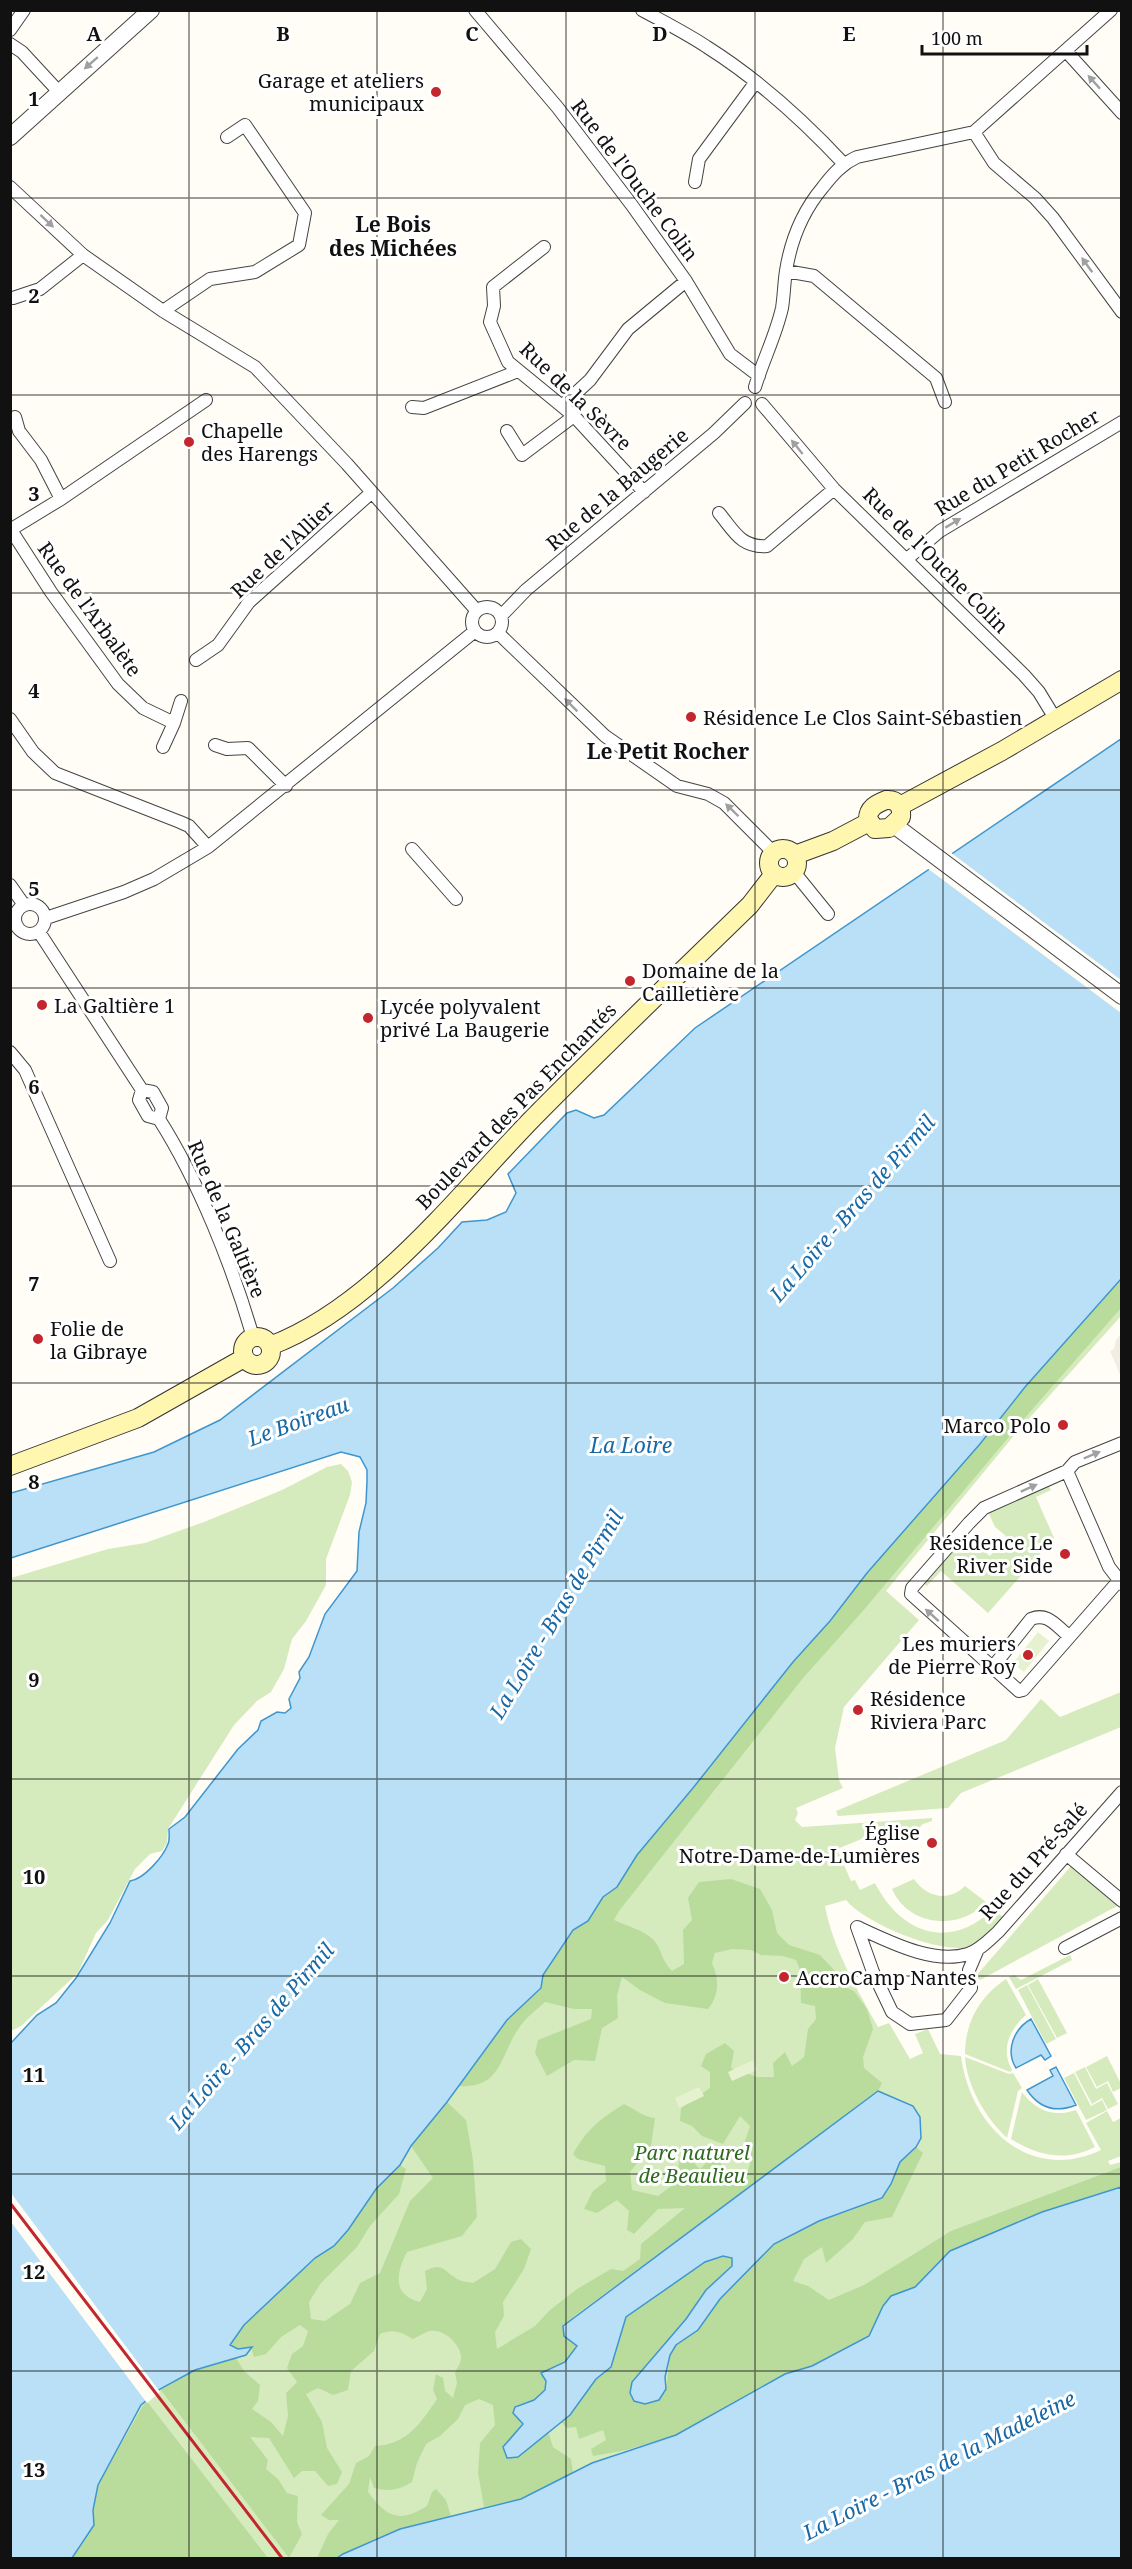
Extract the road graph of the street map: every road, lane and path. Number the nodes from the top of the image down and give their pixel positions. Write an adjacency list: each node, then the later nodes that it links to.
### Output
1 (24, 10): 6 (street)
2 (151, 10): 10 (street, one-way to 10)
3 (475, 10): 21 (street, Rue de l'Ouche Colin)
4 (642, 10): 9 (street)
5 (1112, 10): 8 (street)
6 (10, 30)
7 (10, 44): 10 (street)
8 (1066, 51): 11 (street, one-way to 8); 12 (street)
9 (755, 82): 15 (street); 16 (street)
10 (58, 92): 13 (street)
11 (1122, 113)
12 (974, 132): 15 (street); 24 (street, one-way to 12)
13 (10, 137)
14 (227, 137): 23 (street)
15 (844, 164): 20 (street)
16 (694, 182)
17 (10, 187): 19 (street, one-way to 19)
18 (544, 247): 25 (street, Rue de la Sèvre)
19 (83, 255): 22 (street); 23 (street)
20 (786, 271): 26 (street); 29 (street)
21 (686, 281): 26 (street, Rue de l'Ouche Colin); 31 (street)
22 (13, 298)
23 (163, 311): 39 (street)
24 (1122, 312)
25 (518, 371): 31 (street, Rue de la Sèvre); 32 (street)
26 (757, 381): 28 (street); 30 (street)
27 (206, 400): 40 (street)
28 (746, 402): 30 (street); 38 (street, Rue de la Baugerie)
29 (945, 402)
30 (762, 404): 37 (street, Rue de l'Ouche Colin, one-way to 30)
31 (562, 405): 33 (street, Rue de la Sèvre)
32 (412, 407)
33 (574, 416): 36 (street); 38 (street, Rue de la Sèvre)
34 (15, 417): 40 (street)
35 (1122, 422): 43 (street, Rue du Petit Rocher, one-way to 35)
36 (507, 431)
37 (834, 489): 41 (street); 43 (street, Rue de l'Ouche Colin)
38 (644, 492): 45 (street, Rue de la Baugerie)
39 (371, 493): 44 (street); 48 (street, Rue de l'Allier)
40 (61, 499): 42 (street)
41 (719, 513)
42 (11, 530): 53 (street, Rue de l'Arbalète)
43 (907, 559): 52 (street, Rue de l'Ouche Colin)
44 (477, 611): 45 (street); 46 (street)
45 (498, 613): 47 (street)
46 (475, 631): 47 (street); 56 (street)
47 (498, 633): 62 (street, one-way to 47)
48 (196, 660)
49 (1122, 680): 52 (main road)
50 (181, 701): 53 (street)
51 (10, 719): 60 (street)
52 (1056, 720): 57 (main road)
53 (174, 723): 55 (street)
54 (215, 745): 56 (street)
55 (164, 747)
56 (286, 786): 60 (street)
57 (900, 806): 58 (main road); 59 (main road)
58 (869, 822): 59 (main road); 63 (main road)
59 (898, 829): 72 (street)
60 (208, 847): 69 (street)
61 (412, 849): 66 (street)
62 (773, 852): 63 (main road); 64 (main road)
63 (794, 864): 64 (main road); 68 (street)
64 (774, 874): 76 (main road, Boulevard des Pas Enchantés)
65 (10, 885): 67 (street)
66 (456, 899)
67 (24, 905): 69 (street); 70 (street)
68 (828, 914)
69 (46, 918): 71 (street)
70 (13, 926): 71 (street)
71 (39, 932): 75 (street, Rue de la Galtière)
72 (1122, 996)
73 (10, 1052): 74 (street)
74 (110, 1261)
75 (253, 1337): 76 (main road); 77 (main road)
76 (270, 1346): 77 (main road)
77 (244, 1358): 79 (main road)
78 (1122, 1443): 80 (street, one-way to 78)
79 (10, 1466)
80 (1066, 1471): 81 (street); 83 (street, one-way to 80)
81 (1121, 1581): 82 (street)
82 (1069, 1636): 83 (street); 83 (street)
83 (992, 1668)
84 (1119, 1795): 85 (street, Rue du Pré-Salé)
85 (1066, 1854): 86 (street); 89 (street, Rue du Pré-Salé)
86 (1122, 1901)
87 (1122, 1918): 88 (street)
88 (1065, 1948)
89 (978, 1949): 89 (street, Rue du Pré-Salé)

